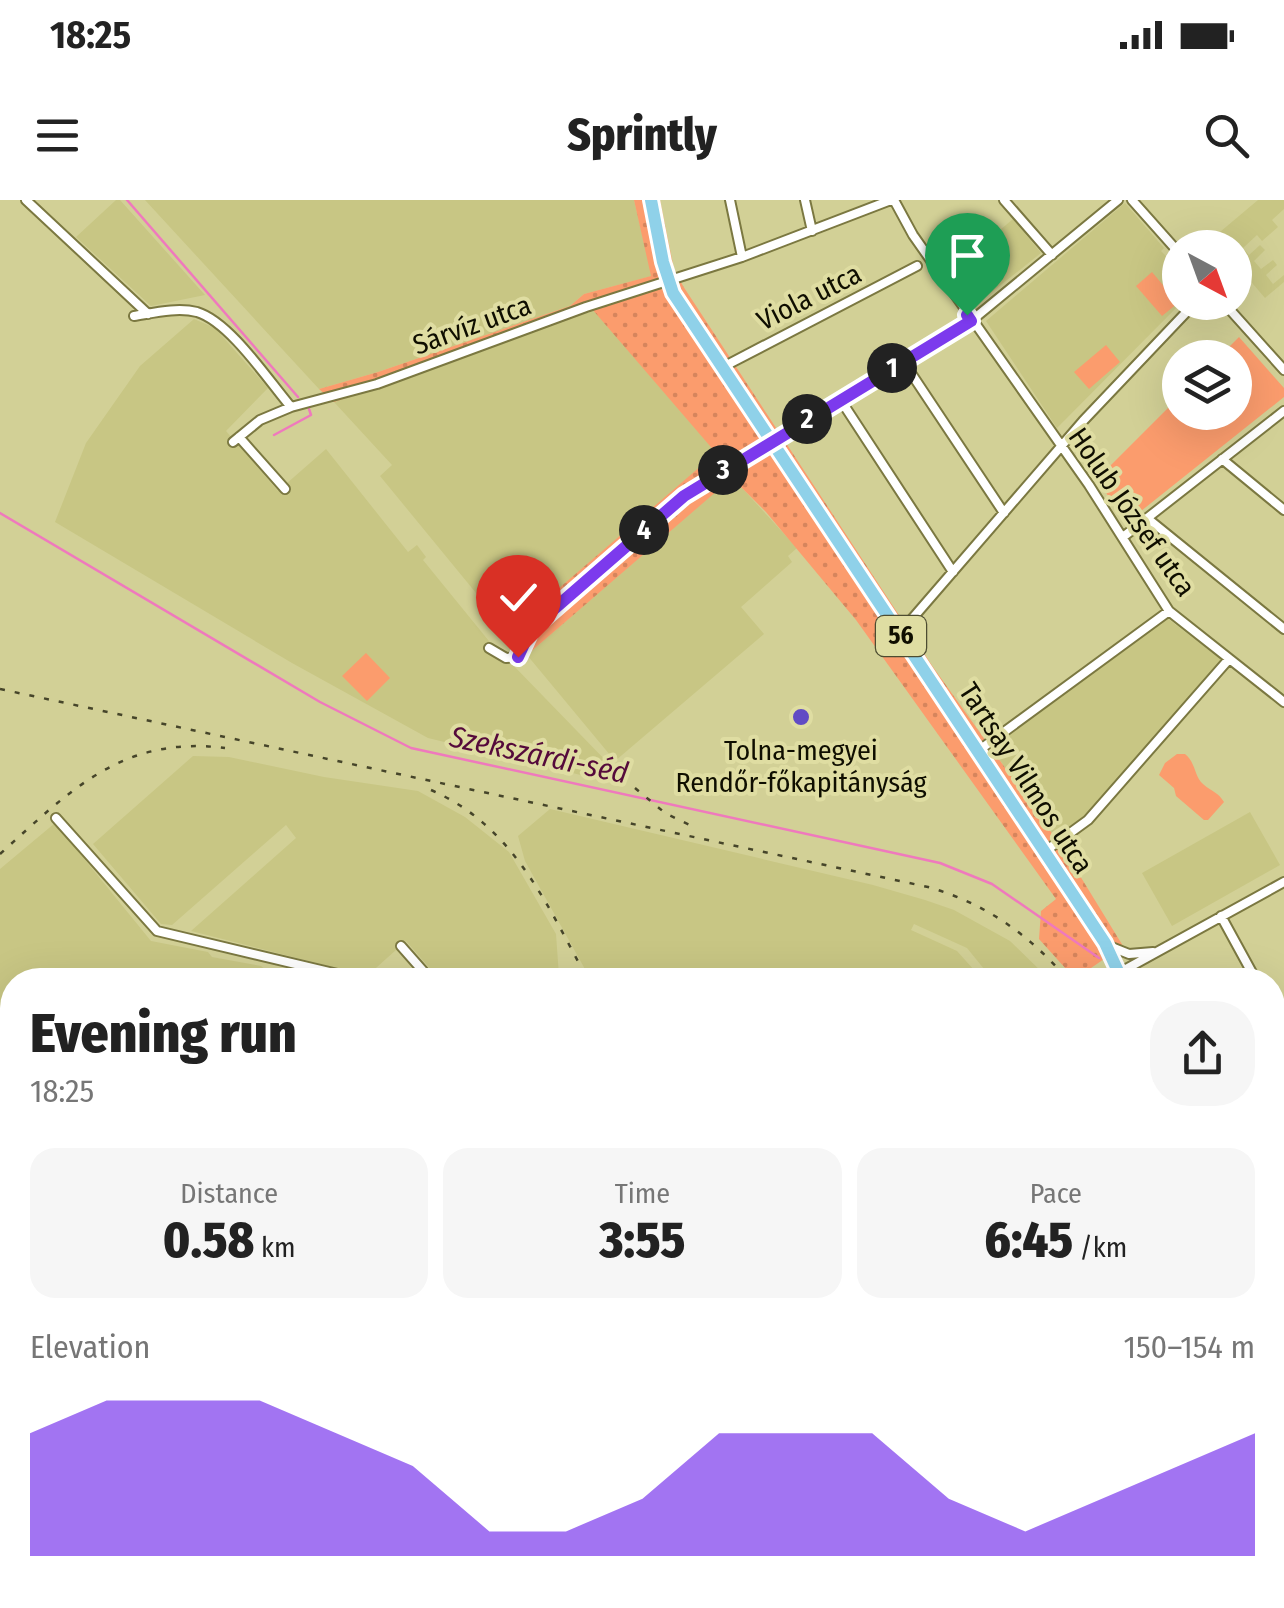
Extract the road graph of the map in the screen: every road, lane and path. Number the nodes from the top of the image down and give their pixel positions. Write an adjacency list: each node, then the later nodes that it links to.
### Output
1 (26, 200): 15 (street)
2 (651, 200): 14 (main road, Tartsay Vilmos utca / 56)
3 (730, 200): 12 (street)
4 (805, 200): 9 (street)
5 (1004, 200): 11 (street)
6 (1118, 200): 11 (street)
7 (1132, 200): 10 (street)
8 (889, 201): 9 (street, Sárvíz utca); 19 (street, Holub József utca)
9 (812, 231): 12 (street, Sárvíz utca)
10 (1162, 234)
11 (1052, 255): 19 (street)
12 (742, 257): 14 (street, Sárvíz utca)
13 (917, 266): 21 (street, Viola utca)
14 (668, 282): 21 (main road, Tartsay Vilmos utca / 56); 24 (street, Sárvíz utca)
15 (148, 314): 16 (street); 24 (street)
16 (134, 316)
17 (1179, 320): 27 (street)
18 (1239, 320): 22 (street)
19 (971, 321): 20 (street); 27 (street, Holub József utca)
20 (903, 362): 23 (street); 31 (street)
21 (721, 368): 26 (main road, Tartsay Vilmos utca / 56)
22 (1284, 370)
23 (840, 399): 26 (street); 34 (street)
24 (292, 407): 29 (street, Sárvíz utca)
25 (1284, 411): 28 (street)
26 (770, 442): 37 (main road, Tartsay Vilmos utca / 56); 38 (street)
27 (1060, 448): 31 (street); 33 (street, Holub József utca)
28 (1222, 459): 30 (street); 32 (street)
29 (285, 489)
30 (1284, 510)
31 (1004, 513): 34 (street)
32 (1147, 518): 33 (street); 36 (street)
33 (1123, 537): 35 (street, Holub József utca)
34 (953, 572): 37 (street)
35 (1169, 612): 39 (street, Holub József utca); 41 (street)
36 (1284, 629)
37 (899, 634): 41 (main road, Tartsay Vilmos utca / 56)
38 (489, 648)
39 (1230, 659): 40 (street, Holub József utca); 43 (street)
40 (1284, 702)
41 (978, 751): 43 (main road, Tartsay Vilmos utca / 56)
42 (56, 818): 49 (street)
43 (1044, 852): 46 (main road, Tartsay Vilmos utca / 56)
44 (1284, 882): 45 (street)
45 (1221, 916): 48 (street); 53 (street)
46 (1105, 943): 48 (street); 51 (main road, Tartsay Vilmos utca / 56)
47 (401, 946): 50 (street)
48 (1158, 952): 52 (street)
49 (312, 968)
50 (420, 968)
51 (1113, 968)
52 (1132, 968)
53 (1249, 968)

